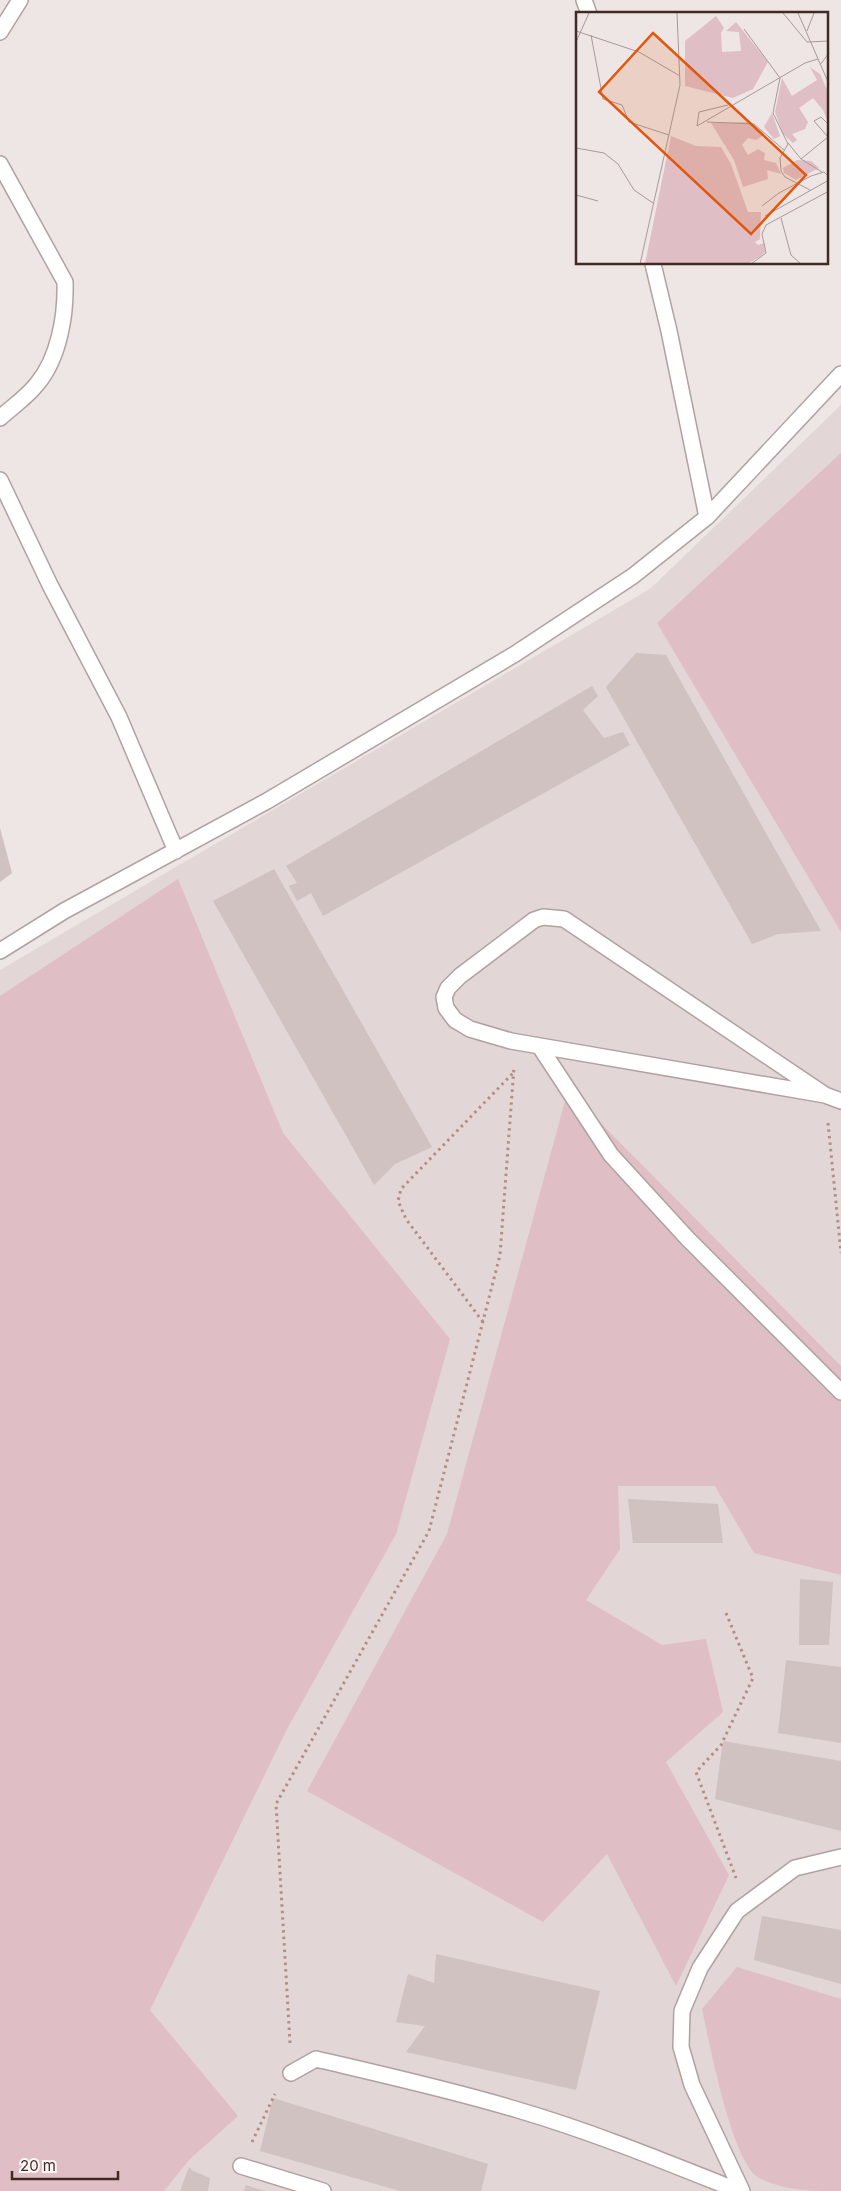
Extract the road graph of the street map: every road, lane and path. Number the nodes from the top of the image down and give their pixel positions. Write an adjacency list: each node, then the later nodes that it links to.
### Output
1 (20, 0): 4 (street)
2 (584, 0): 3 (street)
3 (588, 12)
4 (0, 32)
5 (0, 164): 8 (street)
6 (653, 265): 10 (street)
7 (841, 374): 10 (street)
8 (0, 418)
9 (0, 480): 11 (street)
10 (707, 517): 11 (street)
11 (176, 851): 12 (street)
12 (0, 951)
13 (511, 1041): 14 (street); 15 (path); 16 (street)
14 (540, 1047): 16 (street); 20 (street)
15 (514, 1072): 19 (path); 19 (path)
16 (825, 1095): 17 (street); 18 (path)
17 (841, 1100)
18 (841, 1253)
19 (483, 1322): 24 (path)
20 (841, 1392)
21 (726, 1613): 23 (path)
22 (841, 1857): 23 (street)
23 (737, 1911): 27 (street)
24 (291, 2073): 25 (path); 27 (street)
25 (240, 2166): 26 (street)
26 (323, 2191)
27 (740, 2191)

